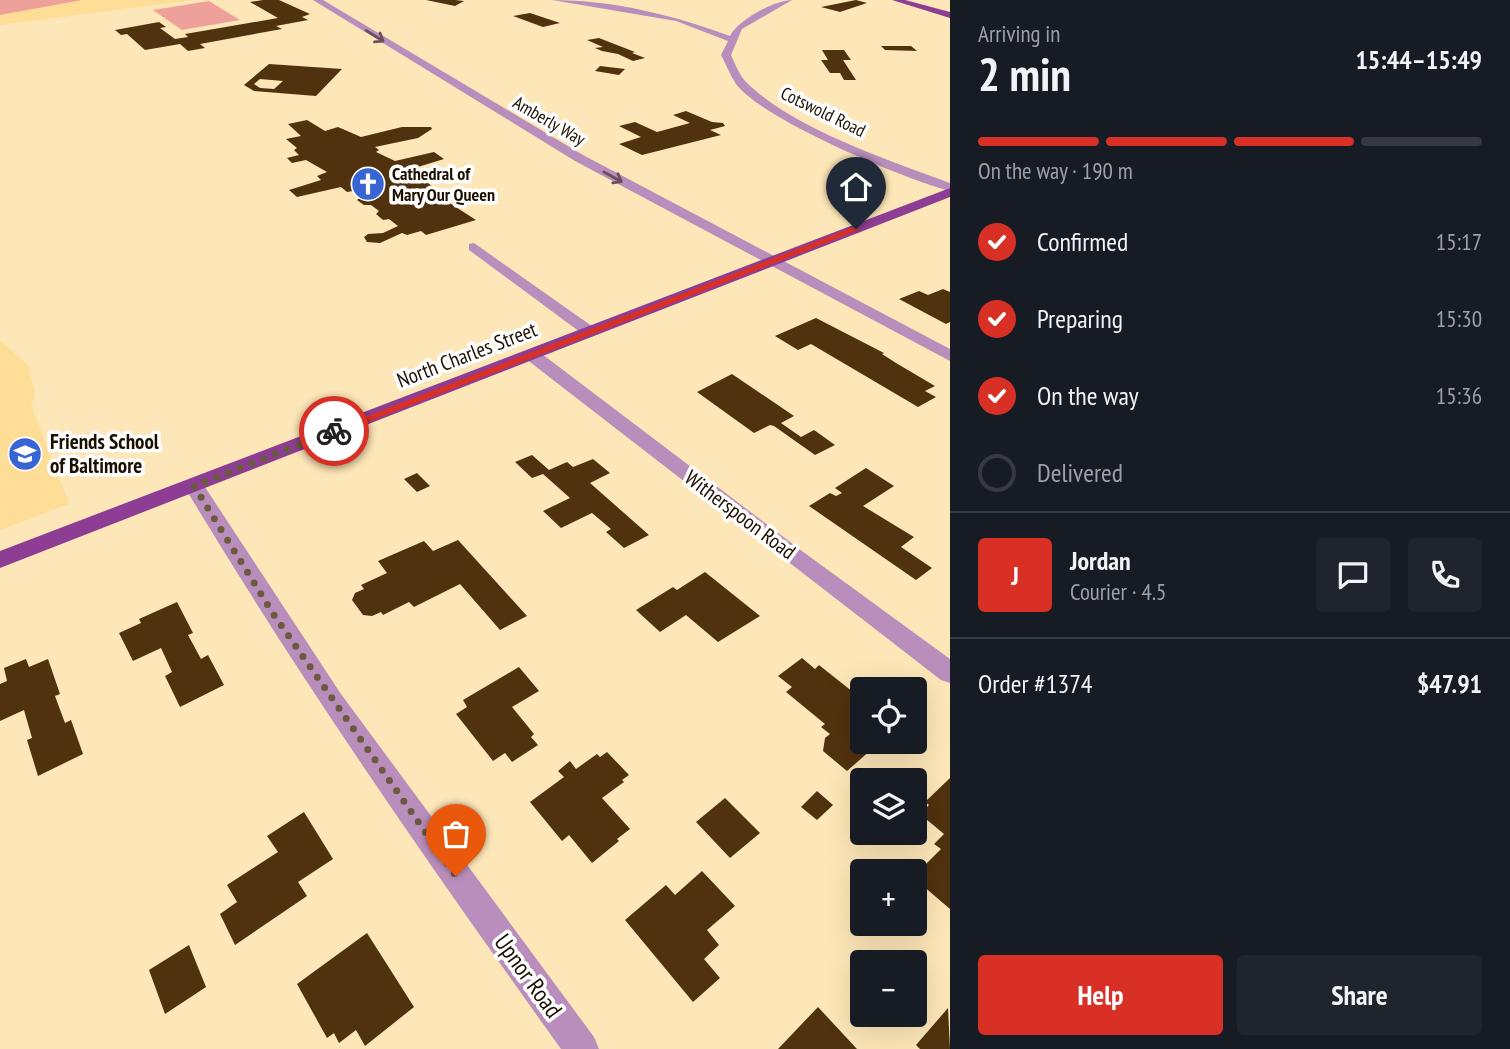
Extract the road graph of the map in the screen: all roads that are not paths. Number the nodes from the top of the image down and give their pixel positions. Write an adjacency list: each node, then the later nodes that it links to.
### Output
1 (317, 0): 16 (street, Amberly Way, one-way to 16)
2 (556, 0): 10 (street)
3 (788, 0): 8 (street)
4 (896, 0): 7 (main road)
5 (925, 0): 6 (main road)
6 (950, 7)
7 (950, 15)
8 (749, 16): 9 (street); 12 (street)
9 (732, 18)
10 (678, 19): 11 (street); 12 (street)
11 (706, 20)
12 (728, 38): 13 (street, Cotswold Road)
13 (950, 187)
14 (950, 192): 16 (main road, North Charles Street)
15 (474, 247): 17 (street)
16 (770, 262): 17 (main road, North Charles Street); 19 (street, Amberly Way)
17 (590, 332): 18 (main road, North Charles Street)
18 (532, 355): 20 (main road, North Charles Street); 22 (street, Witherspoon Road)
19 (950, 356)
20 (194, 486): 21 (main road, North Charles Street); 23 (street, Upnor Road)
21 (0, 560)
22 (950, 673)
23 (582, 1049)

